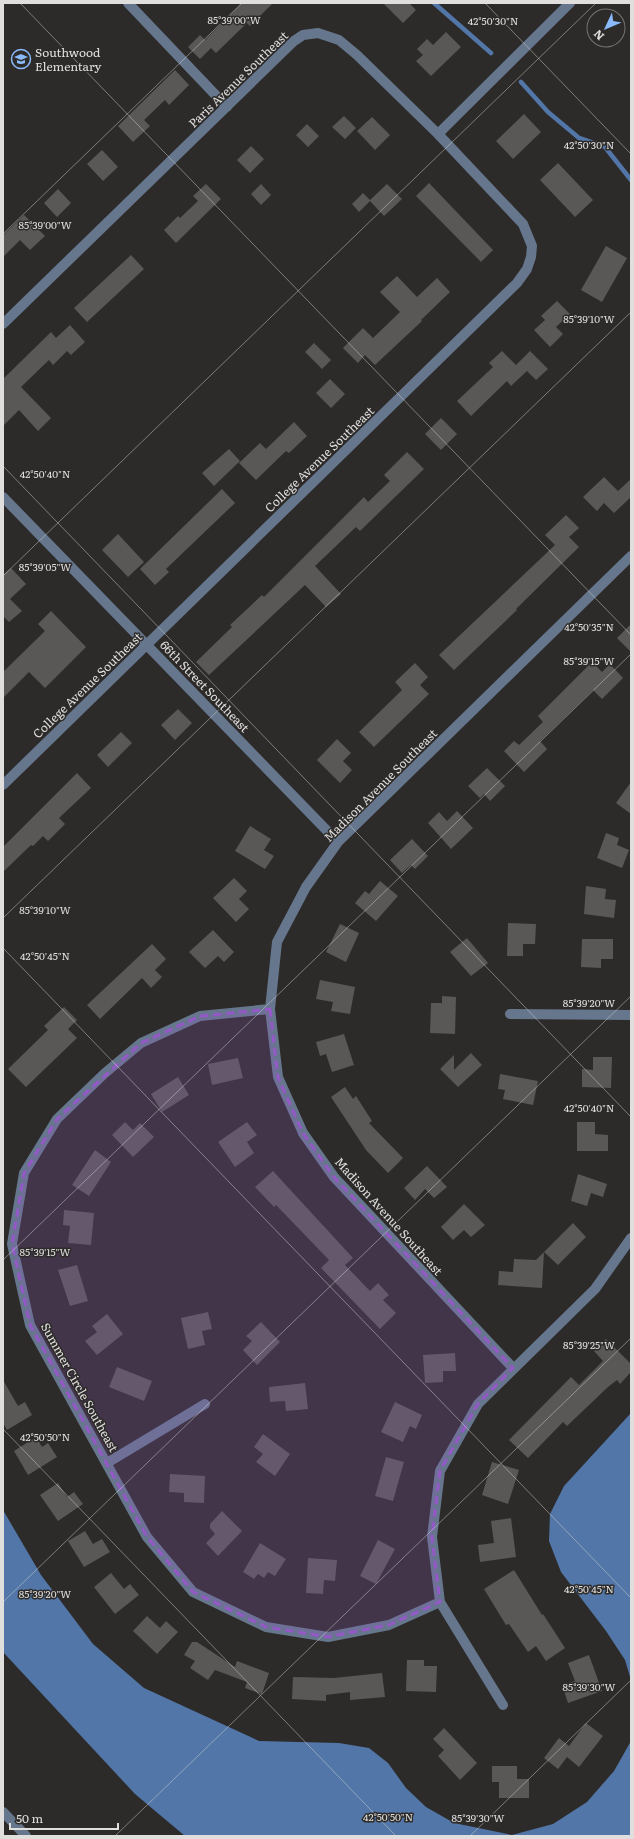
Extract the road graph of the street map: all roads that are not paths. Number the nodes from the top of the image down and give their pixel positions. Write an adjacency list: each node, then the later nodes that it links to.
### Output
1 (128, 3): 3 (street)
2 (570, 3): 4 (street)
3 (227, 107): 4 (street, Paris Avenue Southeast); 5 (street, Paris Avenue Southeast)
4 (438, 134): 8 (street, College Avenue Southeast)
5 (3, 324)
6 (3, 497): 8 (street, 66th Street Southeast)
7 (631, 556): 10 (street, Madison Avenue Southeast)
8 (148, 644): 9 (street, College Avenue Southeast); 10 (street, 66th Street Southeast)
9 (3, 785)
10 (338, 842): 11 (street, Madison Avenue Southeast)
11 (270, 1009): 15 (street, Summer Circle Southeast); 16 (street, Madison Avenue Southeast)
12 (510, 1014): 13 (street)
13 (631, 1015)
14 (631, 1238): 16 (street)
15 (8, 1245): 18 (street, Summer Circle Southeast)
16 (513, 1368): 19 (street)
17 (205, 1404): 18 (street)
18 (107, 1463): 19 (street, Summer Circle Southeast)
19 (440, 1602): 20 (street)
20 (502, 1705)
21 (3, 1812): 22 (street)
22 (26, 1836)

